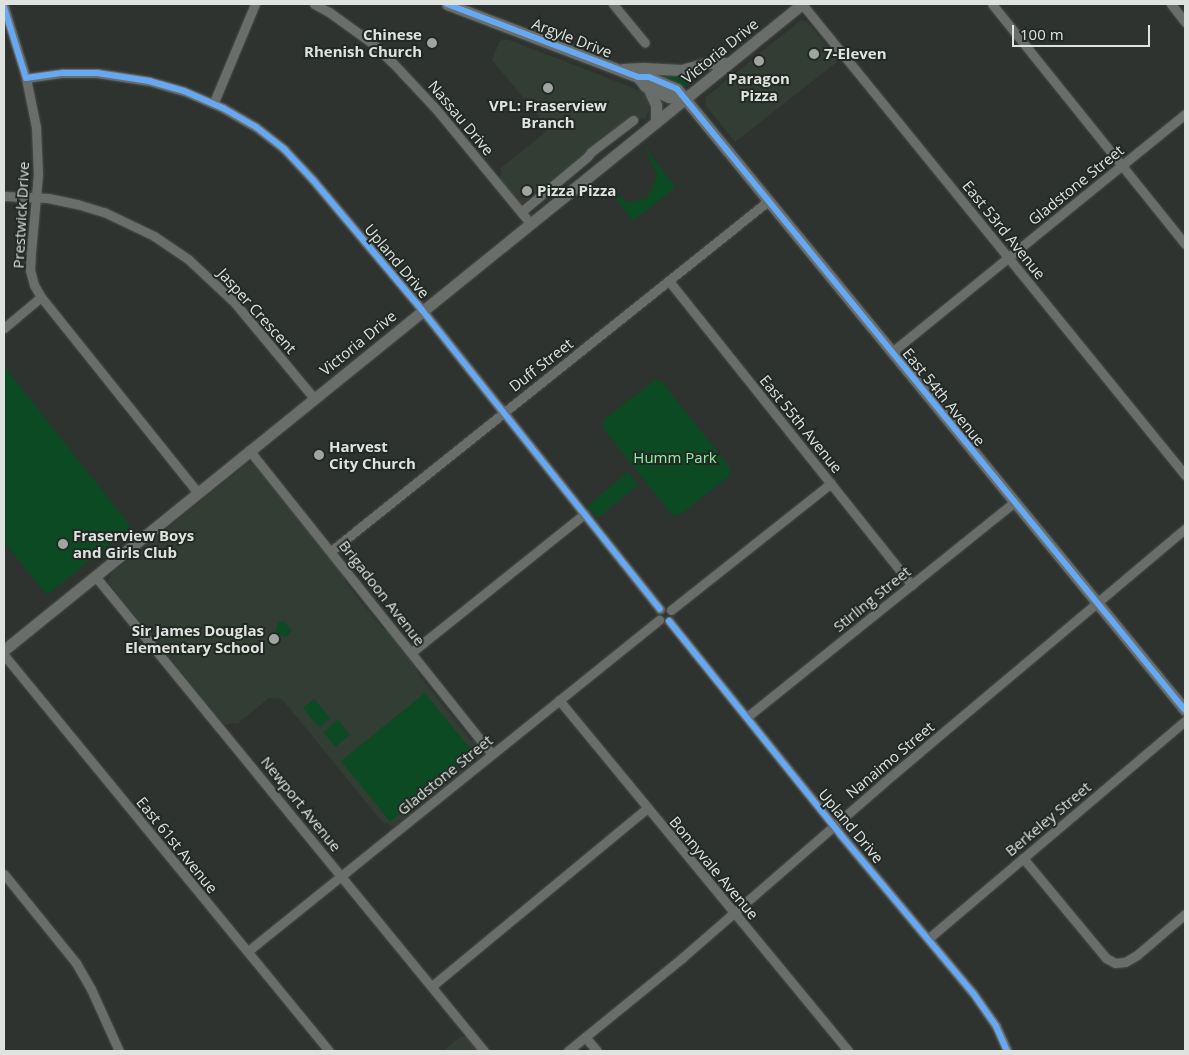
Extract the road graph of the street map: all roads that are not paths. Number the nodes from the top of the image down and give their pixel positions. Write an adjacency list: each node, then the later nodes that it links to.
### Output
1 (255, 4): 17 (street)
2 (314, 4): 27 (street, Nassau Drive)
3 (447, 4): 12 (street, Argyle Drive)
4 (613, 4): 10 (street)
5 (802, 4): 11 (street, Victoria Drive); 30 (street, East 53rd Avenue)
6 (992, 4): 22 (street)
7 (1171, 4): 9 (street)
8 (4, 7): 14 (street, Prestwick Drive)
9 (1185, 22)
10 (645, 43)
11 (727, 63): 12 (street); 16 (street, Victoria Drive)
12 (621, 70): 13 (street, Argyle Drive)
13 (638, 77): 15 (street, Argyle Drive); 16 (street, Argyle Drive)
14 (26, 78): 17 (street, Upland Drive); 25 (street, Prestwick Drive)
15 (648, 87): 16 (street, Argyle Drive); 20 (street)
16 (684, 99): 20 (street, Victoria Drive); 26 (street, East 54th Avenue)
17 (214, 102): 33 (street, Upland Drive)
18 (1185, 114): 22 (street, Gladstone Street)
19 (633, 120): 21 (street)
20 (656, 122): 23 (street, Victoria Drive)
21 (588, 157): 23 (street); 27 (street)
22 (1123, 164): 29 (street); 30 (street, Gladstone Street)
23 (598, 168): 28 (street, Victoria Drive)
24 (4, 196): 25 (street, Jasper Crescent)
25 (37, 197): 32 (street, Prestwick Drive); 36 (street, Jasper Crescent)
26 (768, 201): 31 (street, Duff Street); 35 (street, East 54th Avenue)
27 (521, 212): 28 (street, Nassau Drive)
28 (530, 224): 33 (street, Victoria Drive)
29 (1185, 244)
30 (1009, 258): 35 (street, Gladstone Street); 39 (street, East 53rd Avenue)
31 (669, 281): 37 (street, Duff Street); 40 (street, East 55th Avenue)
32 (41, 297): 34 (street); 41 (street, Prestwick Drive)
33 (422, 310): 36 (street, Victoria Drive); 37 (street, Upland Drive)
34 (4, 328)
35 (892, 352): 42 (street, East 54th Avenue)
36 (314, 398): 38 (street, Victoria Drive)
37 (503, 413): 43 (street, Upland Drive); 45 (street, Duff Street)
38 (249, 450): 41 (street, Victoria Drive); 45 (street, Brigadoon Avenue)
39 (1185, 474)
40 (831, 483): 47 (street, East 55th Avenue); 50 (street)
41 (197, 492): 46 (street, Victoria Drive)
42 (1014, 502): 47 (street, Stirling Street); 48 (street, East 54th Avenue)
43 (584, 514): 49 (street, Upland Drive); 54 (street)
44 (1185, 529): 48 (street, Nanaimo Street)
45 (331, 551): 54 (street, Brigadoon Avenue)
46 (95, 576): 53 (street, Victoria Drive); 65 (street, Newport Avenue)
47 (912, 585): 58 (street, Stirling Street)
48 (1097, 603): 57 (street, East 54th Avenue); 62 (street, Nanaimo Street)
49 (660, 609): 50 (street); 51 (street)
50 (671, 610): 52 (street)
51 (659, 620): 52 (street); 56 (street, Gladstone Street)
52 (669, 621): 58 (street, Upland Drive)
53 (4, 650)
54 (412, 652): 60 (street, Brigadoon Avenue)
55 (4, 656): 69 (street, East 61st Avenue)
56 (559, 700): 60 (street, Gladstone Street); 61 (street, Bonnyvale Avenue)
57 (1185, 710)
58 (747, 717): 62 (street, Upland Drive)
59 (1185, 721): 63 (street, Berkeley Street)
60 (492, 754): 65 (street, Gladstone Street)
61 (646, 808): 66 (street, Bonnyvale Avenue); 70 (street)
62 (833, 826): 66 (street, Nanaimo Street); 68 (street, Upland Drive)
63 (1023, 858): 67 (street); 68 (street, Berkeley Street)
64 (4, 874): 72 (street)
65 (342, 876): 69 (street, Gladstone Street); 70 (street, Newport Avenue)
66 (734, 913): 71 (street, Nanaimo Street); 77 (street, Bonnyvale Avenue)
67 (1185, 914)
68 (929, 938): 78 (street, Upland Drive)
69 (248, 951): 73 (street, East 61st Avenue)
70 (432, 986): 74 (street, Newport Avenue)
71 (585, 1037): 75 (street, Nanaimo Street); 76 (street)
72 (119, 1051)
73 (329, 1051)
74 (484, 1051)
75 (568, 1051)
76 (597, 1051)
77 (848, 1051)
78 (1007, 1051)

